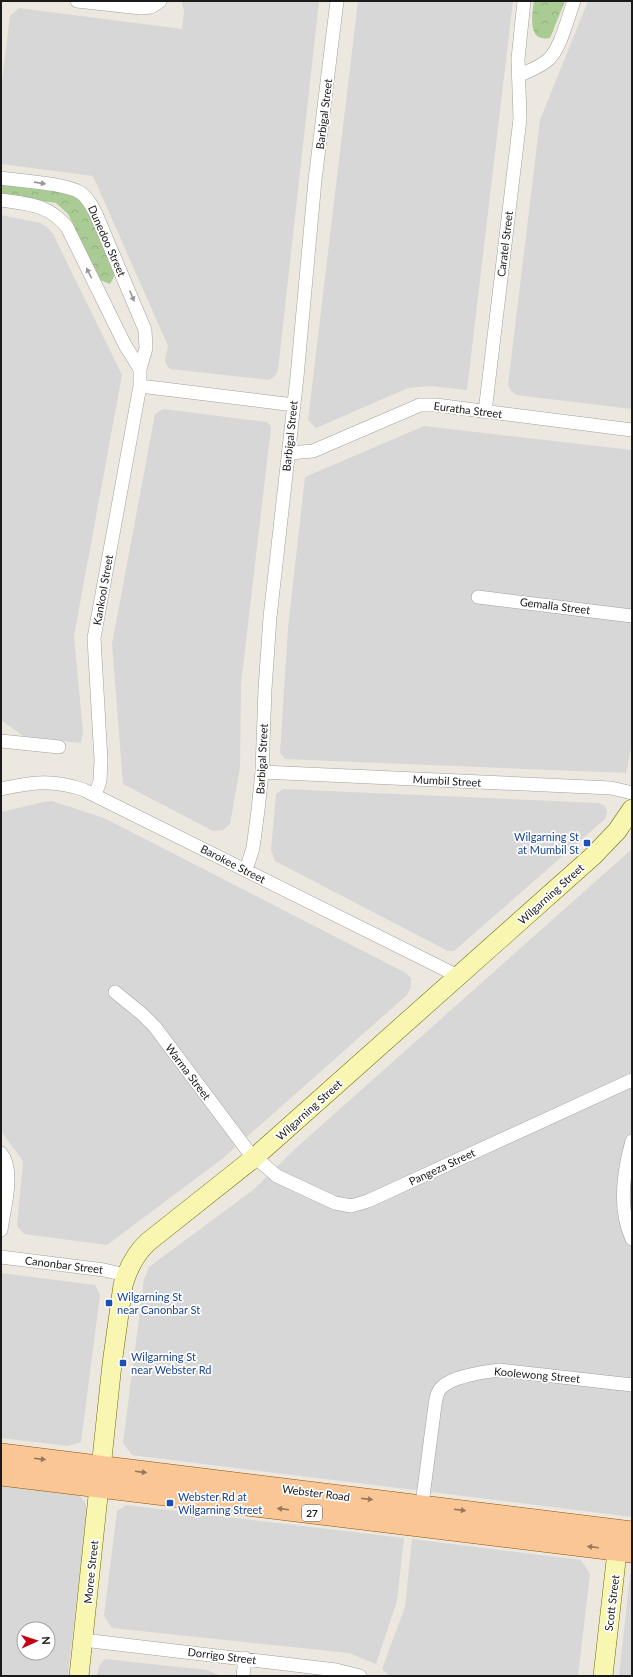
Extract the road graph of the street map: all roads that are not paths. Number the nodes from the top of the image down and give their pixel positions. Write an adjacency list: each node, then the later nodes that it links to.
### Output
1 (77, 1): 5 (street)
2 (337, 1): 11 (street, Barbigal Street)
3 (524, 1): 6 (street, Caratel Street)
4 (574, 1): 6 (street)
5 (158, 3)
6 (518, 76): 12 (street, Caratel Street)
7 (1, 178): 9 (street, Dunedoo Street, one-way to 9)
8 (1, 200): 9 (street, one-way to 8)
9 (140, 369): 10 (street, Dunedoo Street)
10 (140, 386): 11 (street); 22 (street, Kankool Street)
11 (294, 405): 14 (street, Barbigal Street)
12 (485, 412): 13 (street, Euratha Street); 14 (street, Euratha Street)
13 (632, 430)
14 (289, 453): 19 (street, Barbigal Street)
15 (478, 597): 16 (street, Gemalla Street)
16 (632, 616)
17 (1, 741): 18 (street)
18 (59, 748)
19 (262, 772): 21 (street, Mumbil Street); 24 (street, Barbigal Street)
20 (1, 789): 22 (street, Barokee Street)
21 (632, 794)
22 (95, 796): 24 (street, Barokee Street)
23 (632, 809): 25 (street, Wilgarning Street)
24 (246, 870): 25 (street, Barokee Street)
25 (458, 976): 30 (street, Wilgarning Street)
26 (115, 992): 30 (street, Warma Street)
27 (632, 1080): 30 (street, Pangeza Street)
28 (632, 1141): 32 (street)
29 (1, 1153): 31 (street)
30 (255, 1157): 34 (street, Wilgarning Street)
31 (1, 1230)
32 (632, 1239)
33 (1, 1257): 34 (street, Canonbar Street)
34 (126, 1275): 37 (street, Wilgarning Street)
35 (632, 1385): 40 (street, Koolewong Street)
36 (1, 1454): 37 (main road, Webster Road / 27, one-way to 37)
37 (102, 1467): 39 (street, Moree Street); 40 (main road, Webster Road / 27, one-way to 40)
38 (1, 1475): 39 (main road, Webster Road / 27)
39 (100, 1488): 40 (main road, Webster Road / 27, one-way to 39); 42 (street, Moree Street)
40 (420, 1515): 41 (main road, Webster Road / 27)
41 (625, 1541): 47 (street, Scott Street)
42 (83, 1640): 43 (street, Dorrigo Street); 44 (street, Moree Street)
43 (245, 1658): 45 (street); 46 (street, Dorrigo Street)
44 (79, 1676)
45 (243, 1676)
46 (360, 1676)
47 (603, 1676)

